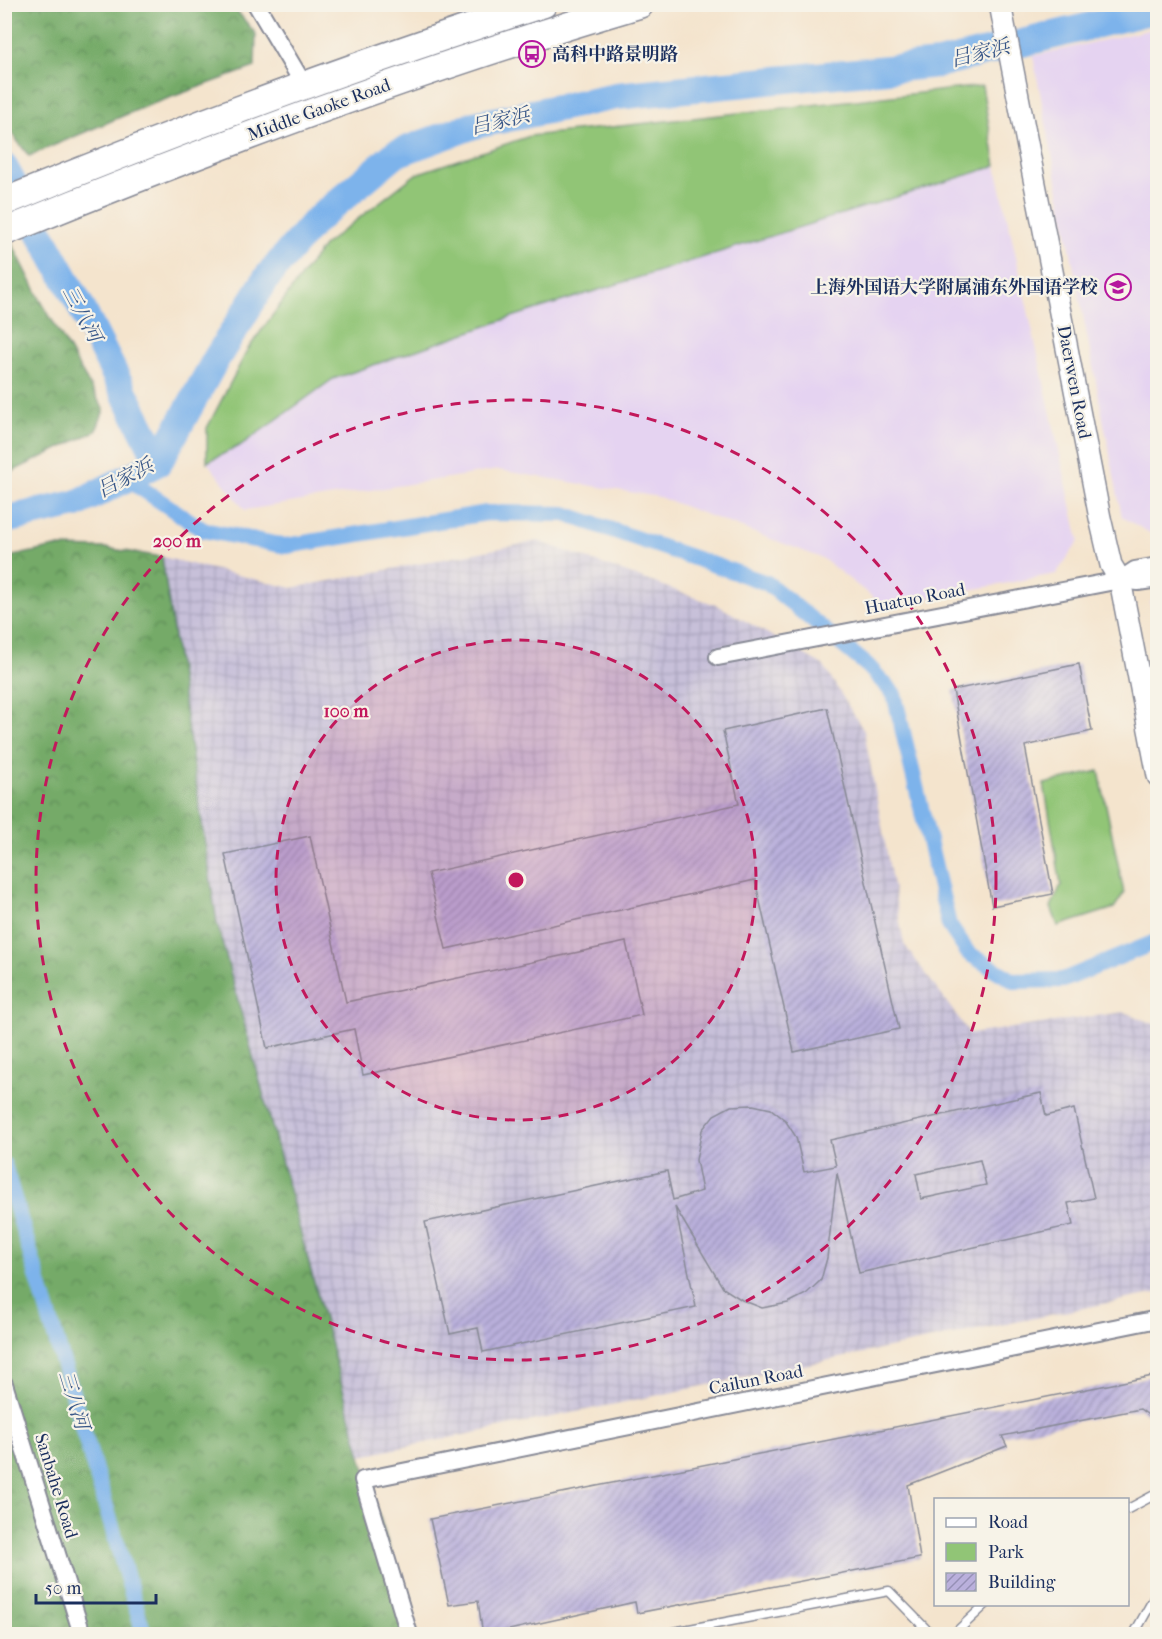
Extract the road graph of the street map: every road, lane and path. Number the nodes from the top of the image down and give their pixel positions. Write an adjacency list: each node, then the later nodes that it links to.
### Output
1 (256, 4): 6 (street)
2 (640, 4): 9 (main road, Middle Gaoke Road)
3 (1000, 4): 7 (street, Daerwen Road)
4 (1014, 4): 7 (street, Daerwen Road)
5 (533, 6): 6 (main road, Middle Gaoke Road)
6 (304, 85): 8 (main road, Middle Gaoke Road)
7 (1029, 117): 12 (street, Daerwen Road)
8 (4, 202)
9 (8, 231)
10 (1158, 566): 12 (street, Huatuo Road)
11 (1158, 579): 12 (street, Huatuo Road)
12 (1120, 580): 13 (street, Huatuo Road); 14 (street, Daerwen Road)
13 (717, 657)
14 (1158, 776)
15 (1158, 1319): 22 (street, Cailun Road)
16 (4, 1384): 21 (street, Sanbahe Road)
17 (1158, 1493): 18 (lane)
18 (1129, 1508)
19 (1158, 1591): 26 (lane)
20 (985, 1606): 25 (lane)
21 (82, 1635)
22 (409, 1635)
23 (663, 1635): 24 (lane)
24 (931, 1635)
25 (954, 1635)
26 (1134, 1635)

